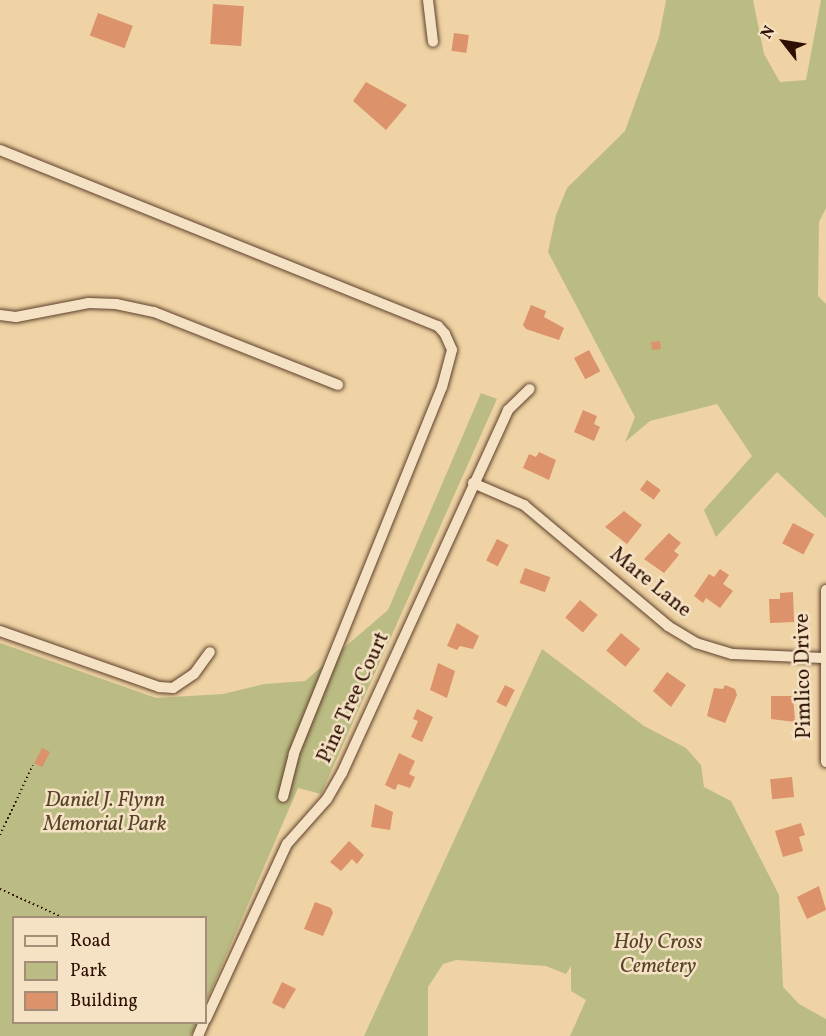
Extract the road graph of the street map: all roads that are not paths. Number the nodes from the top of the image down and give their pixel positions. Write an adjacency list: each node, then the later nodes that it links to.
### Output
1 (428, 0): 2 (street)
2 (433, 42)
3 (0, 150): 13 (street)
4 (0, 315): 5 (street)
5 (338, 385)
6 (530, 389): 7 (street, Pine Tree Court)
7 (473, 483): 11 (street, Mare Lane); 14 (street, Pine Tree Court)
8 (826, 590): 11 (street, Pimlico Drive)
9 (0, 631): 10 (street)
10 (210, 652)
11 (824, 658): 12 (street, Pimlico Drive)
12 (826, 762)
13 (283, 797)
14 (207, 1017)

